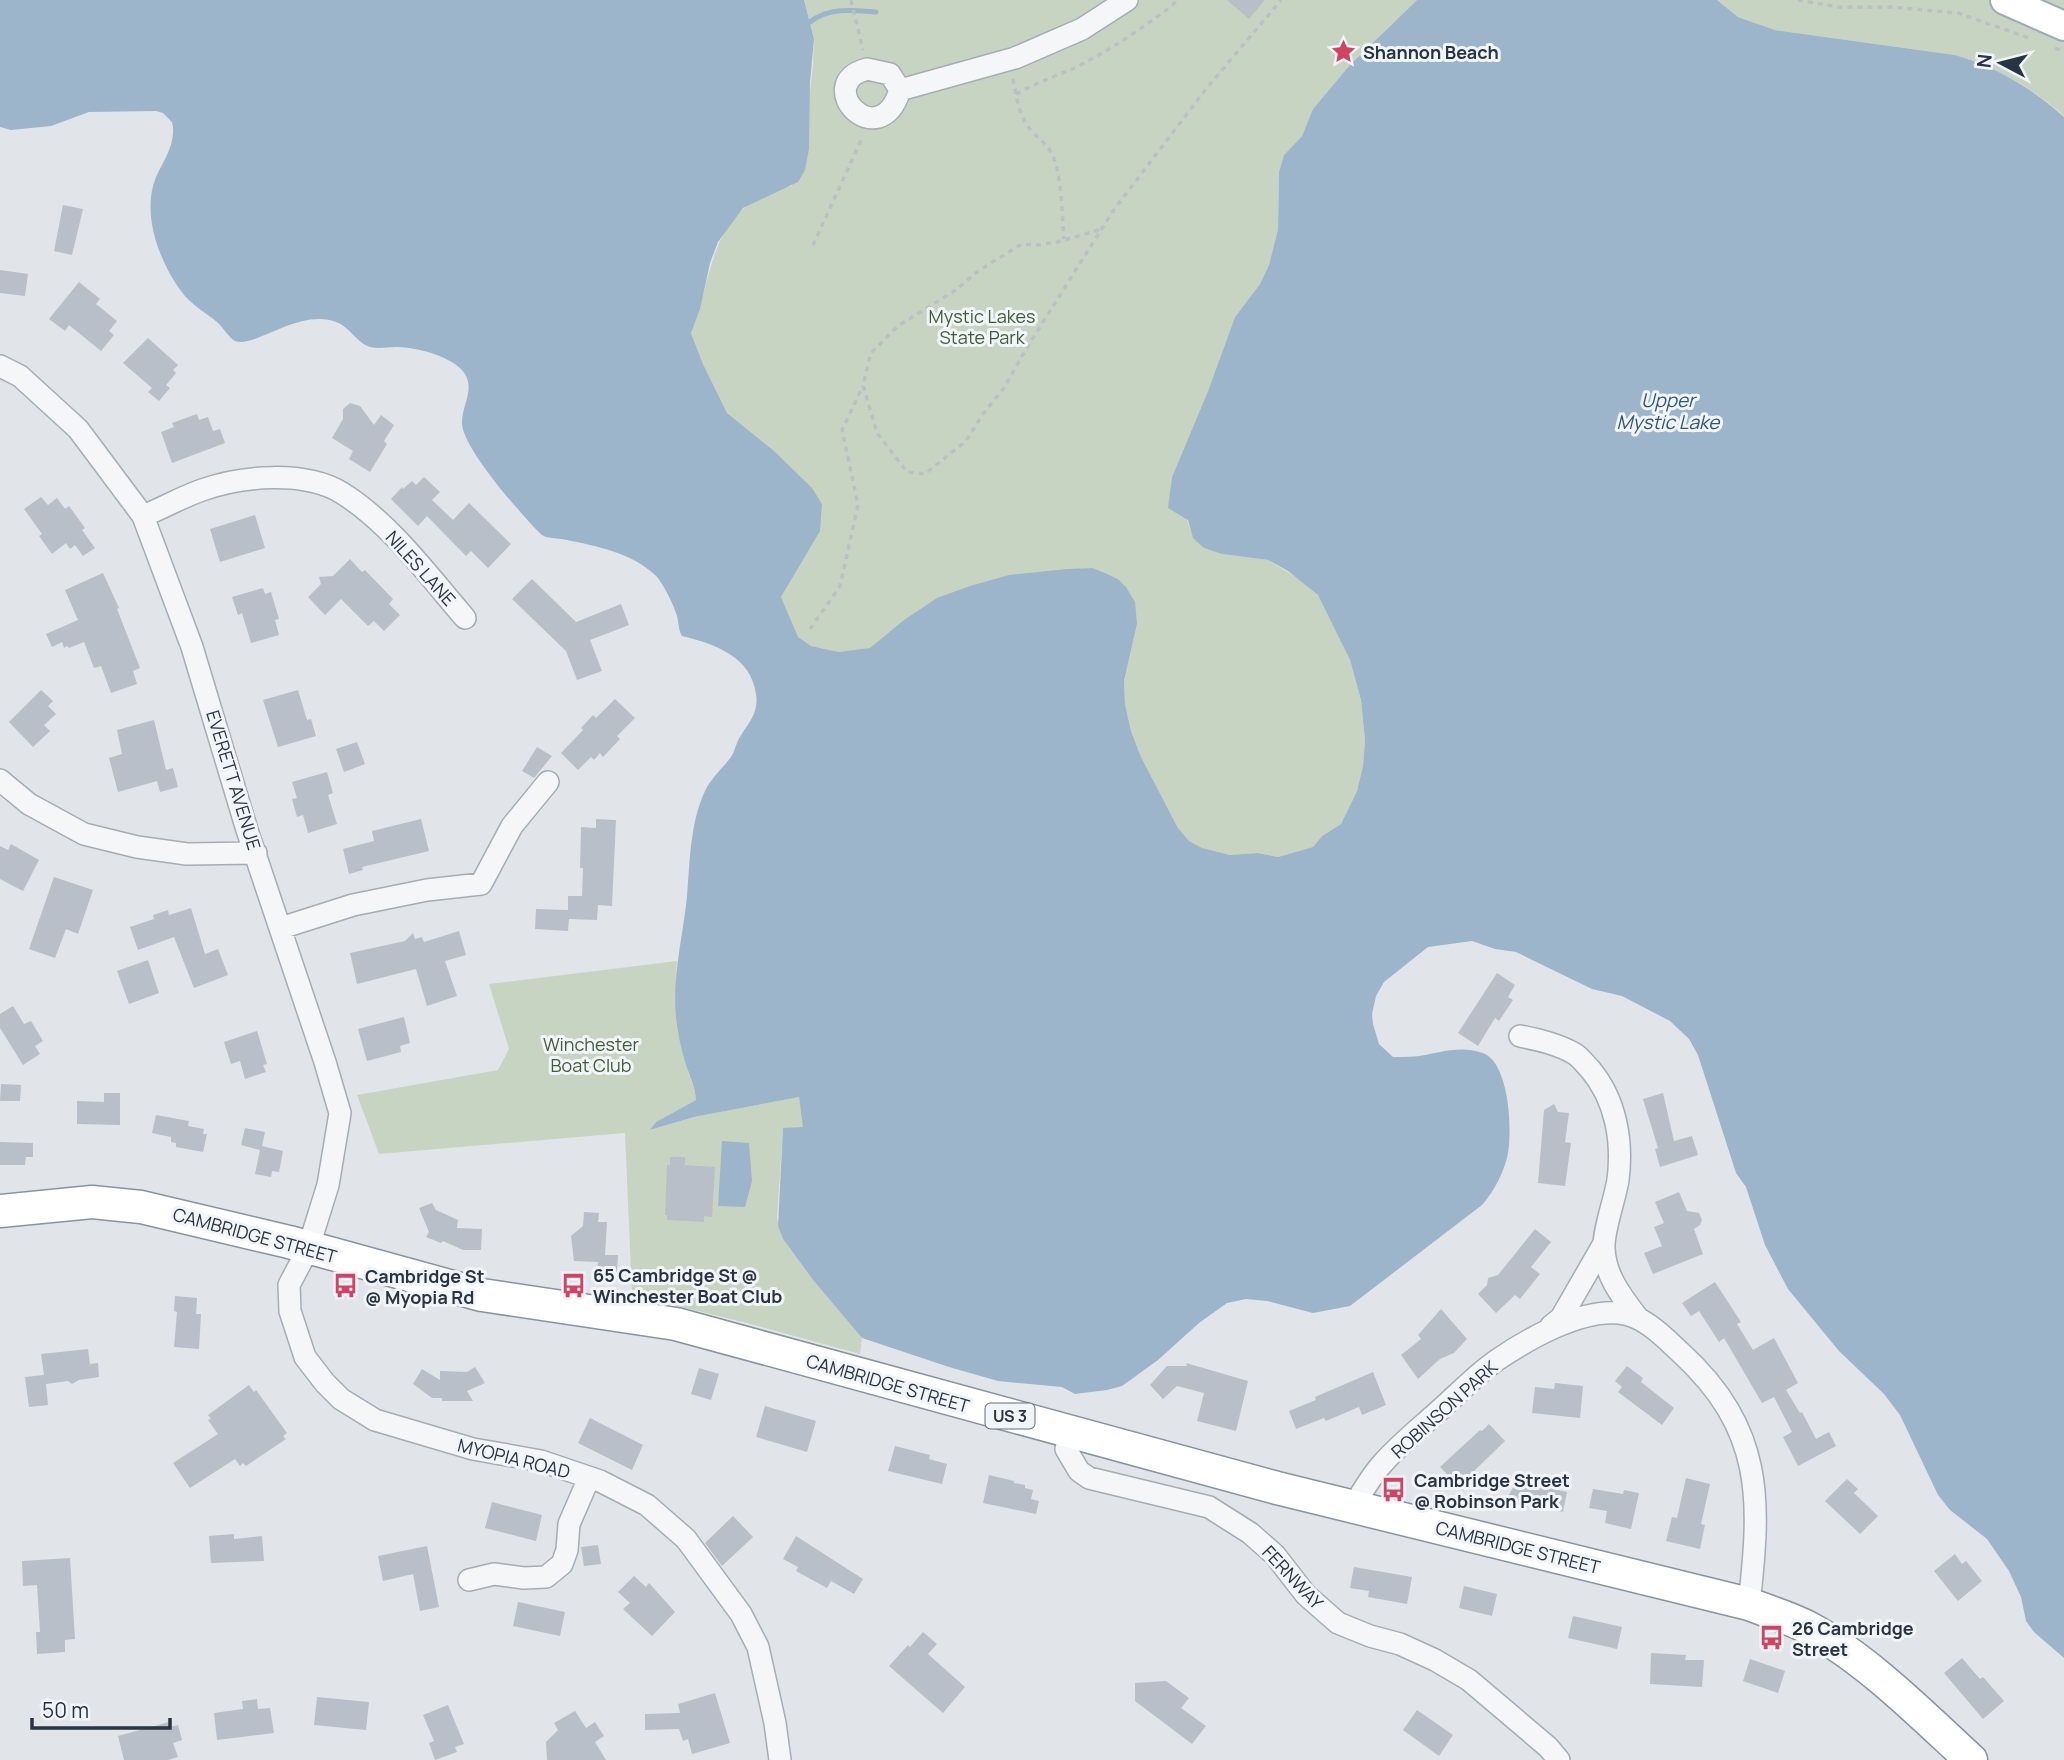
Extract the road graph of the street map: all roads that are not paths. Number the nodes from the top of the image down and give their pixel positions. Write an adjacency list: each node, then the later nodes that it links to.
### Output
1 (1127, 0): 4 (street)
2 (2005, 0): 3 (main road)
3 (2055, 35)
4 (900, 90): 4 (street)
5 (0, 366): 6 (street, EVERETT AVENUE)
6 (143, 516): 7 (street, NILES LANE); 10 (street, EVERETT AVENUE)
7 (465, 618)
8 (548, 782): 11 (street)
9 (2, 784): 10 (street)
10 (256, 853): 11 (street, EVERETT AVENUE)
11 (281, 928): 15 (street, EVERETT AVENUE)
12 (1520, 1035): 14 (street)
13 (0, 1211): 15 (highway, CAMBRIDGE STREET / US 3)
14 (1603, 1245): 16 (street); 17 (street)
15 (308, 1248): 18 (highway, CAMBRIDGE STREET / US 3); 19 (street, MYOPIA ROAD)
16 (1639, 1318): 17 (street, ROBINSON PARK); 22 (street, ROBINSON PARK)
17 (1541, 1334): 20 (street, ROBINSON PARK)
18 (1071, 1433): 20 (highway, CAMBRIDGE STREET / US 3); 25 (street, FERNWAY)
19 (589, 1478): 21 (street); 23 (street, MYOPIA ROAD)
20 (1353, 1507): 22 (highway, CAMBRIDGE STREET / US 3)
21 (469, 1580)
22 (1749, 1604): 26 (highway, CAMBRIDGE STREET / US 3)
23 (778, 1750): 24 (street)
24 (796, 1760)
25 (1559, 1760)
26 (1971, 1760)

